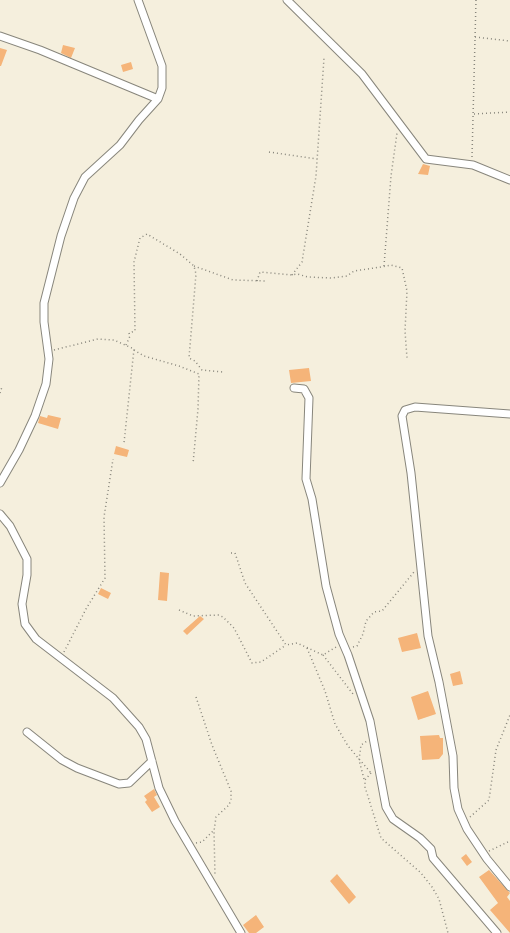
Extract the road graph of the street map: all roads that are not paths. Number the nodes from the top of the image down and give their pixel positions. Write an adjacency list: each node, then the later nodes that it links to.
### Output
1 (138, 0): 4 (street)
2 (287, 0): 5 (street)
3 (0, 36): 4 (street)
4 (158, 99): 8 (street)
5 (510, 180)
6 (294, 388): 14 (street)
7 (510, 414): 12 (street)
8 (0, 483)
9 (0, 514): 11 (street)
10 (28, 732): 11 (street)
11 (152, 761): 13 (street)
12 (510, 887)
13 (241, 933)
14 (497, 933)

